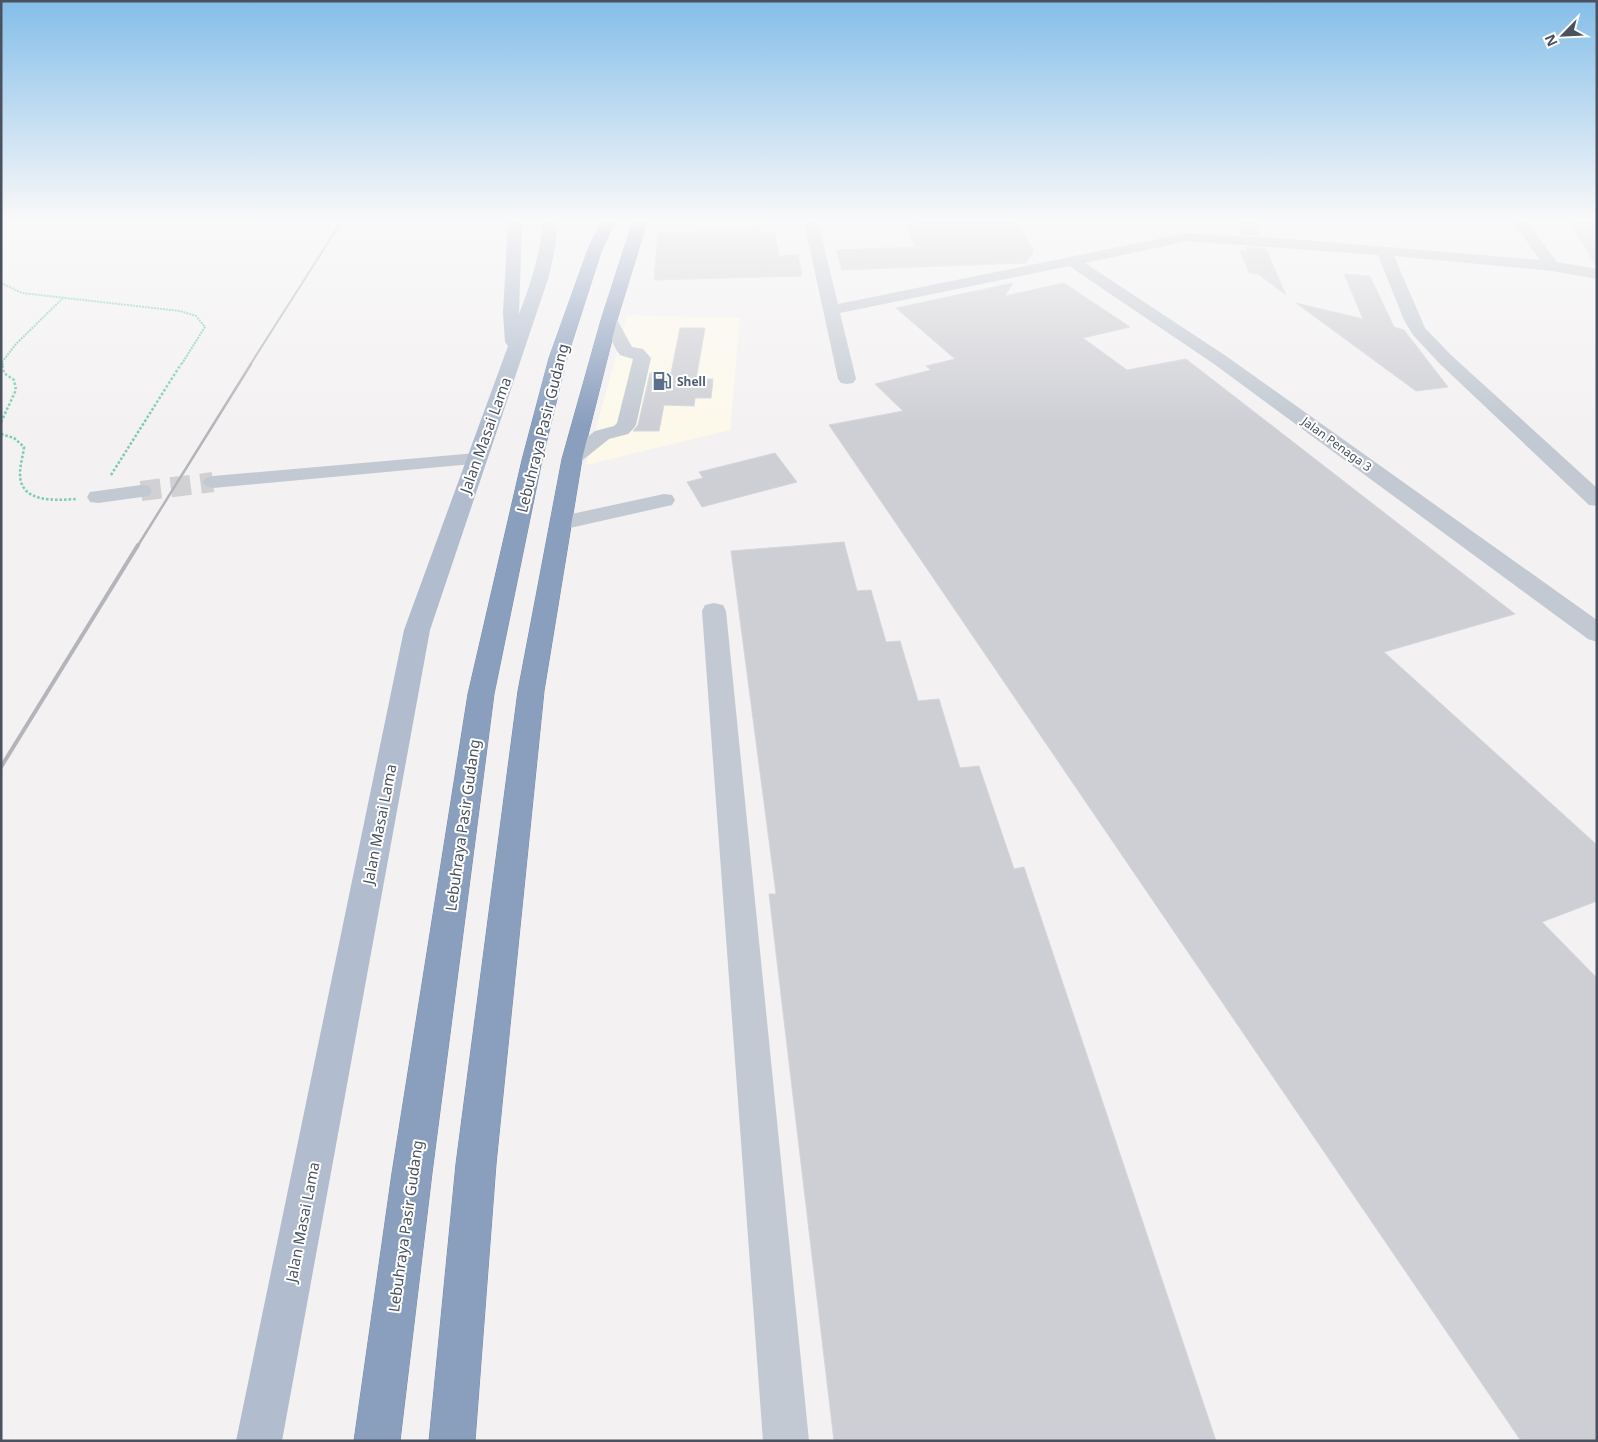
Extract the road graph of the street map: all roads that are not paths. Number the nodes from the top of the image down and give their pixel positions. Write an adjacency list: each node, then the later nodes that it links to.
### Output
1 (512, 289): 11 (main road)
2 (537, 289): 11 (main road, Jalan Masai Lama)
3 (581, 289): 24 (highway, Lebuhraya Pasir Gudang)
4 (618, 289): 10 (highway)
5 (826, 289): 9 (street)
6 (932, 289): 9 (street)
7 (1114, 289): 22 (street, Jalan Penaga 3)
8 (1400, 289): 19 (street)
9 (830, 310): 12 (street)
10 (608, 320): 14 (highway); 14 (street)
11 (515, 354): 13 (main road, Jalan Masai Lama)
12 (847, 379)
13 (476, 459): 15 (street); 23 (main road, Jalan Masai Lama)
14 (572, 459): 20 (highway)
15 (213, 482)
16 (141, 492): 17 (street)
17 (98, 497)
18 (664, 500): 20 (street)
19 (1597, 500)
20 (561, 523): 25 (highway)
21 (714, 611): 26 (street)
22 (1597, 633)
23 (259, 1441)
24 (377, 1441)
25 (452, 1441)
26 (786, 1441)

